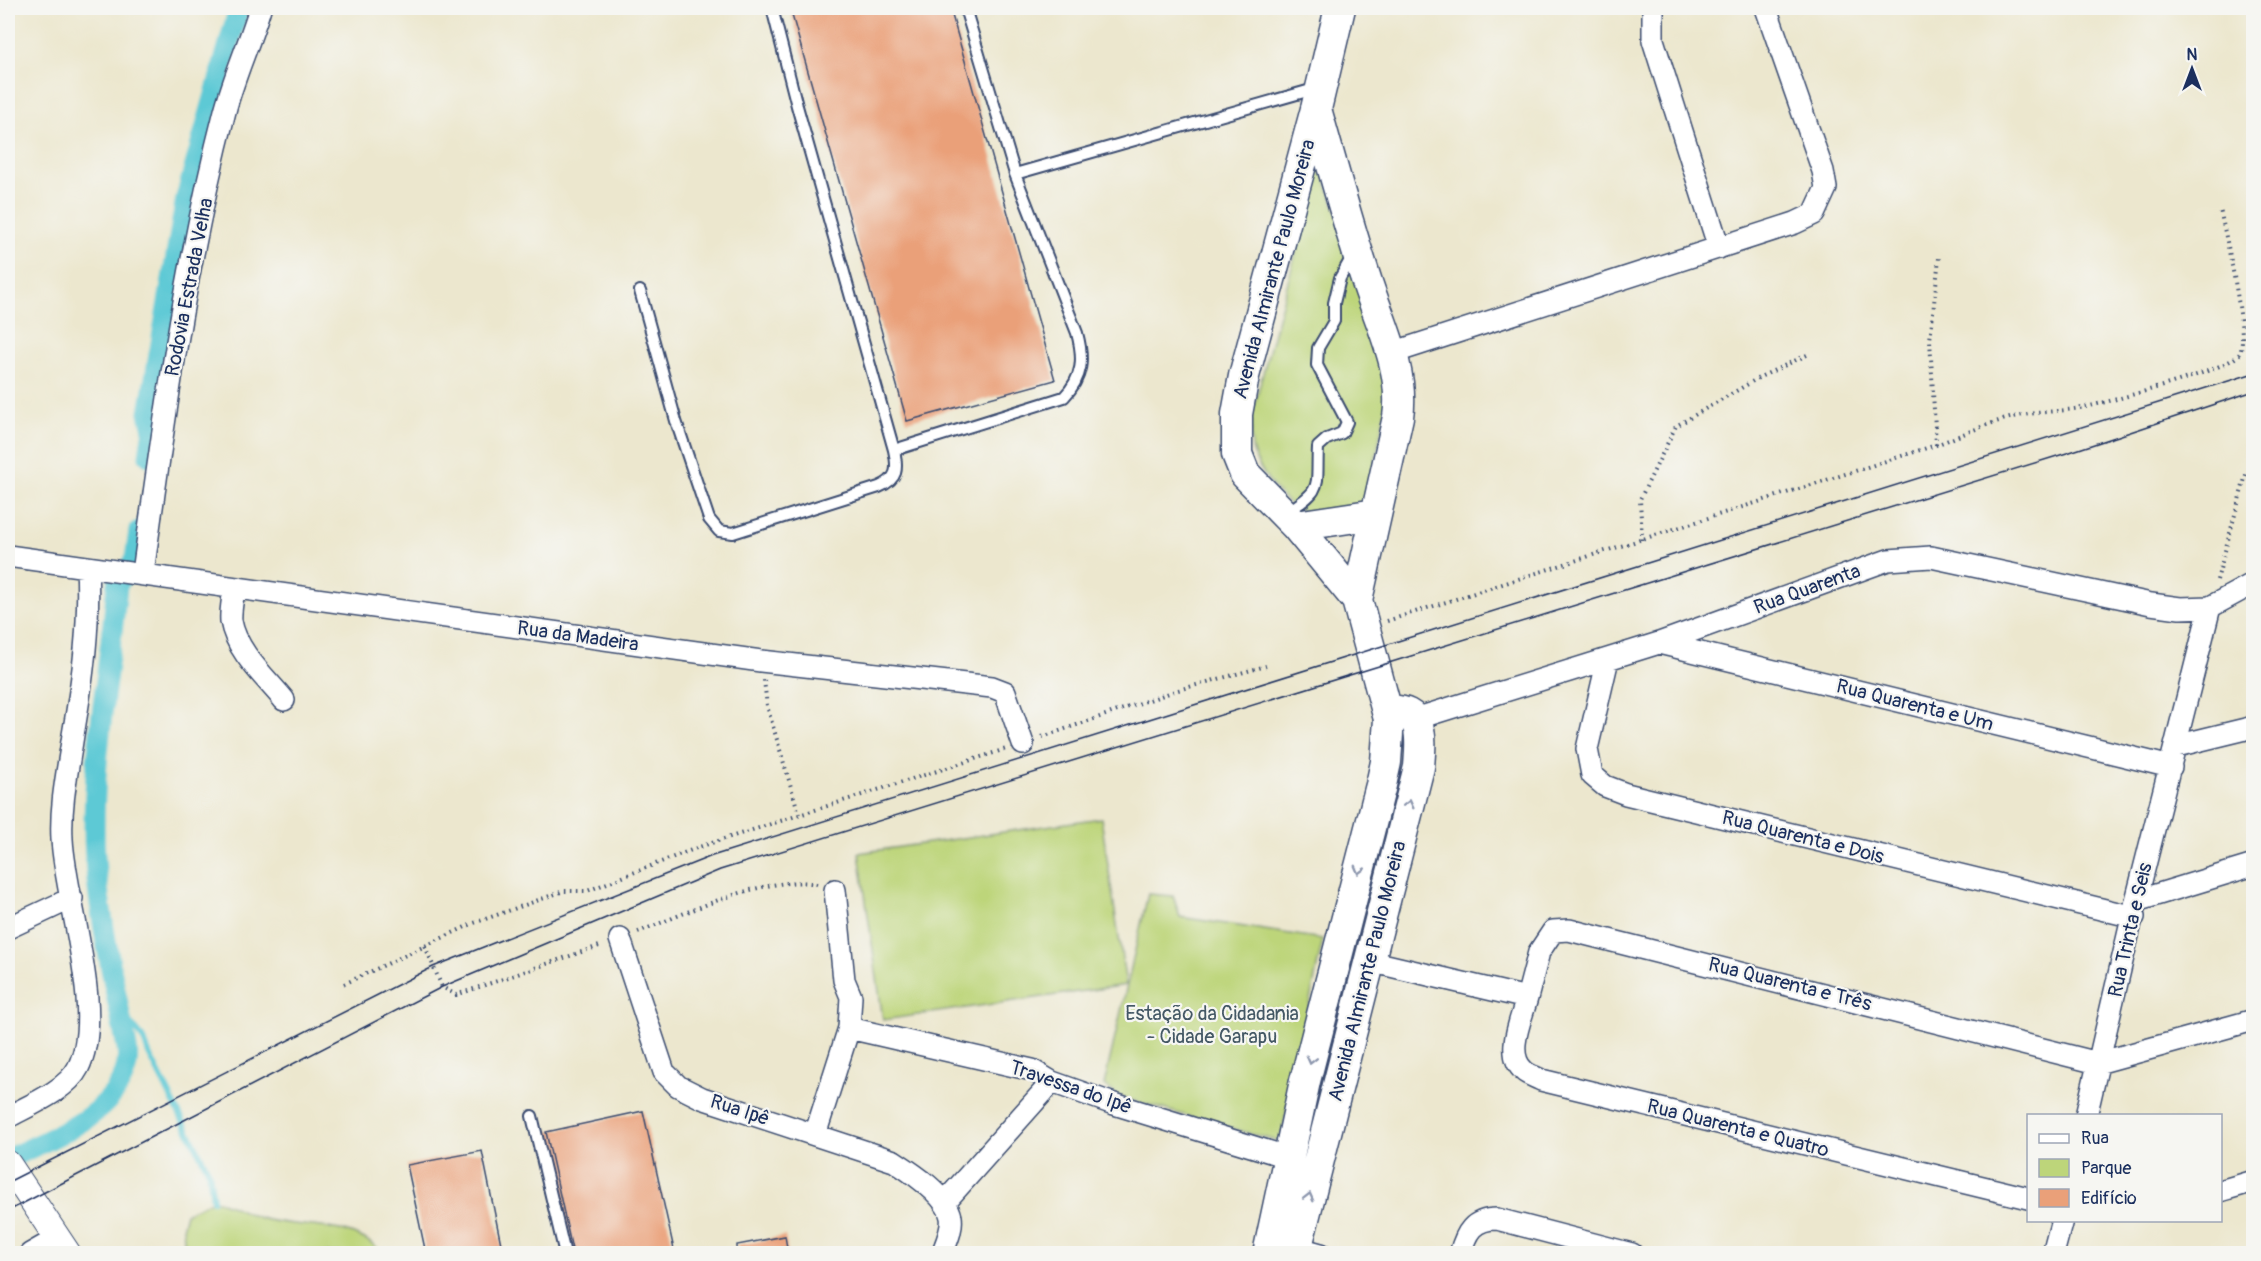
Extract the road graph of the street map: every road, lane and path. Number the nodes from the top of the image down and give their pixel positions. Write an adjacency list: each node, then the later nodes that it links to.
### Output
1 (260, 8): 24 (street, Rodovia Estrada Velha)
2 (772, 8): 17 (lane)
3 (965, 8): 8 (lane)
4 (1340, 8): 7 (main road, Avenida Almirante Paulo Moreira)
5 (1653, 8): 10 (street)
6 (1766, 8): 10 (street)
7 (1318, 98): 8 (lane); 11 (main road, Avenida Almirante Paulo Moreira); 20 (main road, Avenida Almirante Paulo Moreira)
8 (1015, 174): 17 (lane)
9 (2220, 209): 16 (path)
10 (1719, 248): 14 (street)
11 (1357, 249): 14 (main road, Avenida Almirante Paulo Moreira); 20 (lane)
12 (1939, 258): 16 (path)
13 (640, 291): 17 (lane)
14 (1392, 354): 19 (main road, Avenida Almirante Paulo Moreira)
15 (1808, 355): 21 (path)
16 (1936, 445): 21 (path)
17 (894, 450)
18 (2247, 471): 27 (path)
19 (1376, 513): 20 (main road); 28 (main road, Avenida Almirante Paulo Moreira)
20 (1290, 520): 28 (main road, Avenida Almirante Paulo Moreira)
21 (1642, 540): 28 (path)
22 (8, 555): 23 (street, Rua da Madeira)
23 (92, 567): 24 (street, Rua da Madeira); 42 (street)
24 (139, 572): 26 (street, Rua da Madeira)
25 (2253, 583): 27 (street)
26 (234, 588): 31 (street, Rua da Madeira); 33 (street)
27 (2210, 607): 29 (street, Rua Quarenta); 37 (street, Rua Trinta e Seis)
28 (1360, 615): 34 (main road, Avenida Almirante Paulo Moreira)
29 (1659, 643): 30 (street, Rua Quarenta); 38 (street, Rua Quarenta e Um)
30 (1608, 659): 34 (street, Rua Quarenta); 43 (street, Rua Quarenta e Dois)
31 (761, 661): 36 (street, Rua da Madeira); 39 (path)
32 (1266, 666): 36 (path)
33 (284, 700)
34 (1401, 715): 46 (main road, Avenida Almirante Paulo Moreira, one-way to 34); 49 (main road, Avenida Almirante Paulo Moreira, one-way to 49)
35 (2253, 727): 37 (street)
36 (1023, 744): 39 (path)
37 (2176, 746): 38 (street, Rua Trinta e Seis)
38 (2171, 767): 43 (street, Rua Trinta e Seis)
39 (800, 814): 47 (path)
40 (2253, 865): 43 (street)
41 (835, 890): 52 (street)
42 (72, 898): 44 (street); 57 (street)
43 (2135, 909): 53 (street, Rua Trinta e Seis)
44 (8, 928)
45 (620, 939): 58 (street, Rua Ipê)
46 (1369, 961): 48 (street); 50 (main road, Avenida Almirante Paulo Moreira)
47 (344, 984)
48 (1527, 998): 53 (street, Rua Quarenta e Três); 63 (street, Rua Quarenta e Quatro)
49 (1325, 1006): 50 (main road); 59 (main road, Avenida Almirante Paulo Moreira, one-way to 59)
50 (1356, 1013): 67 (main road, Avenida Almirante Paulo Moreira, one-way to 50)
51 (2253, 1020): 53 (street, Rua Quarenta e Três)
52 (849, 1028): 54 (street, Travessa do Ipê); 58 (street)
53 (2098, 1063): 55 (street, Rua Trinta e Seis)
54 (1052, 1082): 59 (street, Travessa do Ipê); 64 (street)
55 (2086, 1114)
56 (532, 1116): 69 (lane)
57 (8, 1117)
58 (815, 1135): 64 (street, Rua Ipê)
59 (1290, 1158): 67 (main road, Avenida Almirante Paulo Moreira)
60 (8, 1165): 66 (street)
61 (2253, 1181): 62 (street)
62 (2222, 1190)
63 (2027, 1198)
64 (944, 1203): 70 (street)
65 (2062, 1222): 73 (street)
66 (63, 1246): 68 (street)
67 (1295, 1252)
68 (30, 1254)
69 (565, 1254)
70 (942, 1254)
71 (1460, 1254): 72 (street)
72 (1632, 1254)
73 (2053, 1254)

